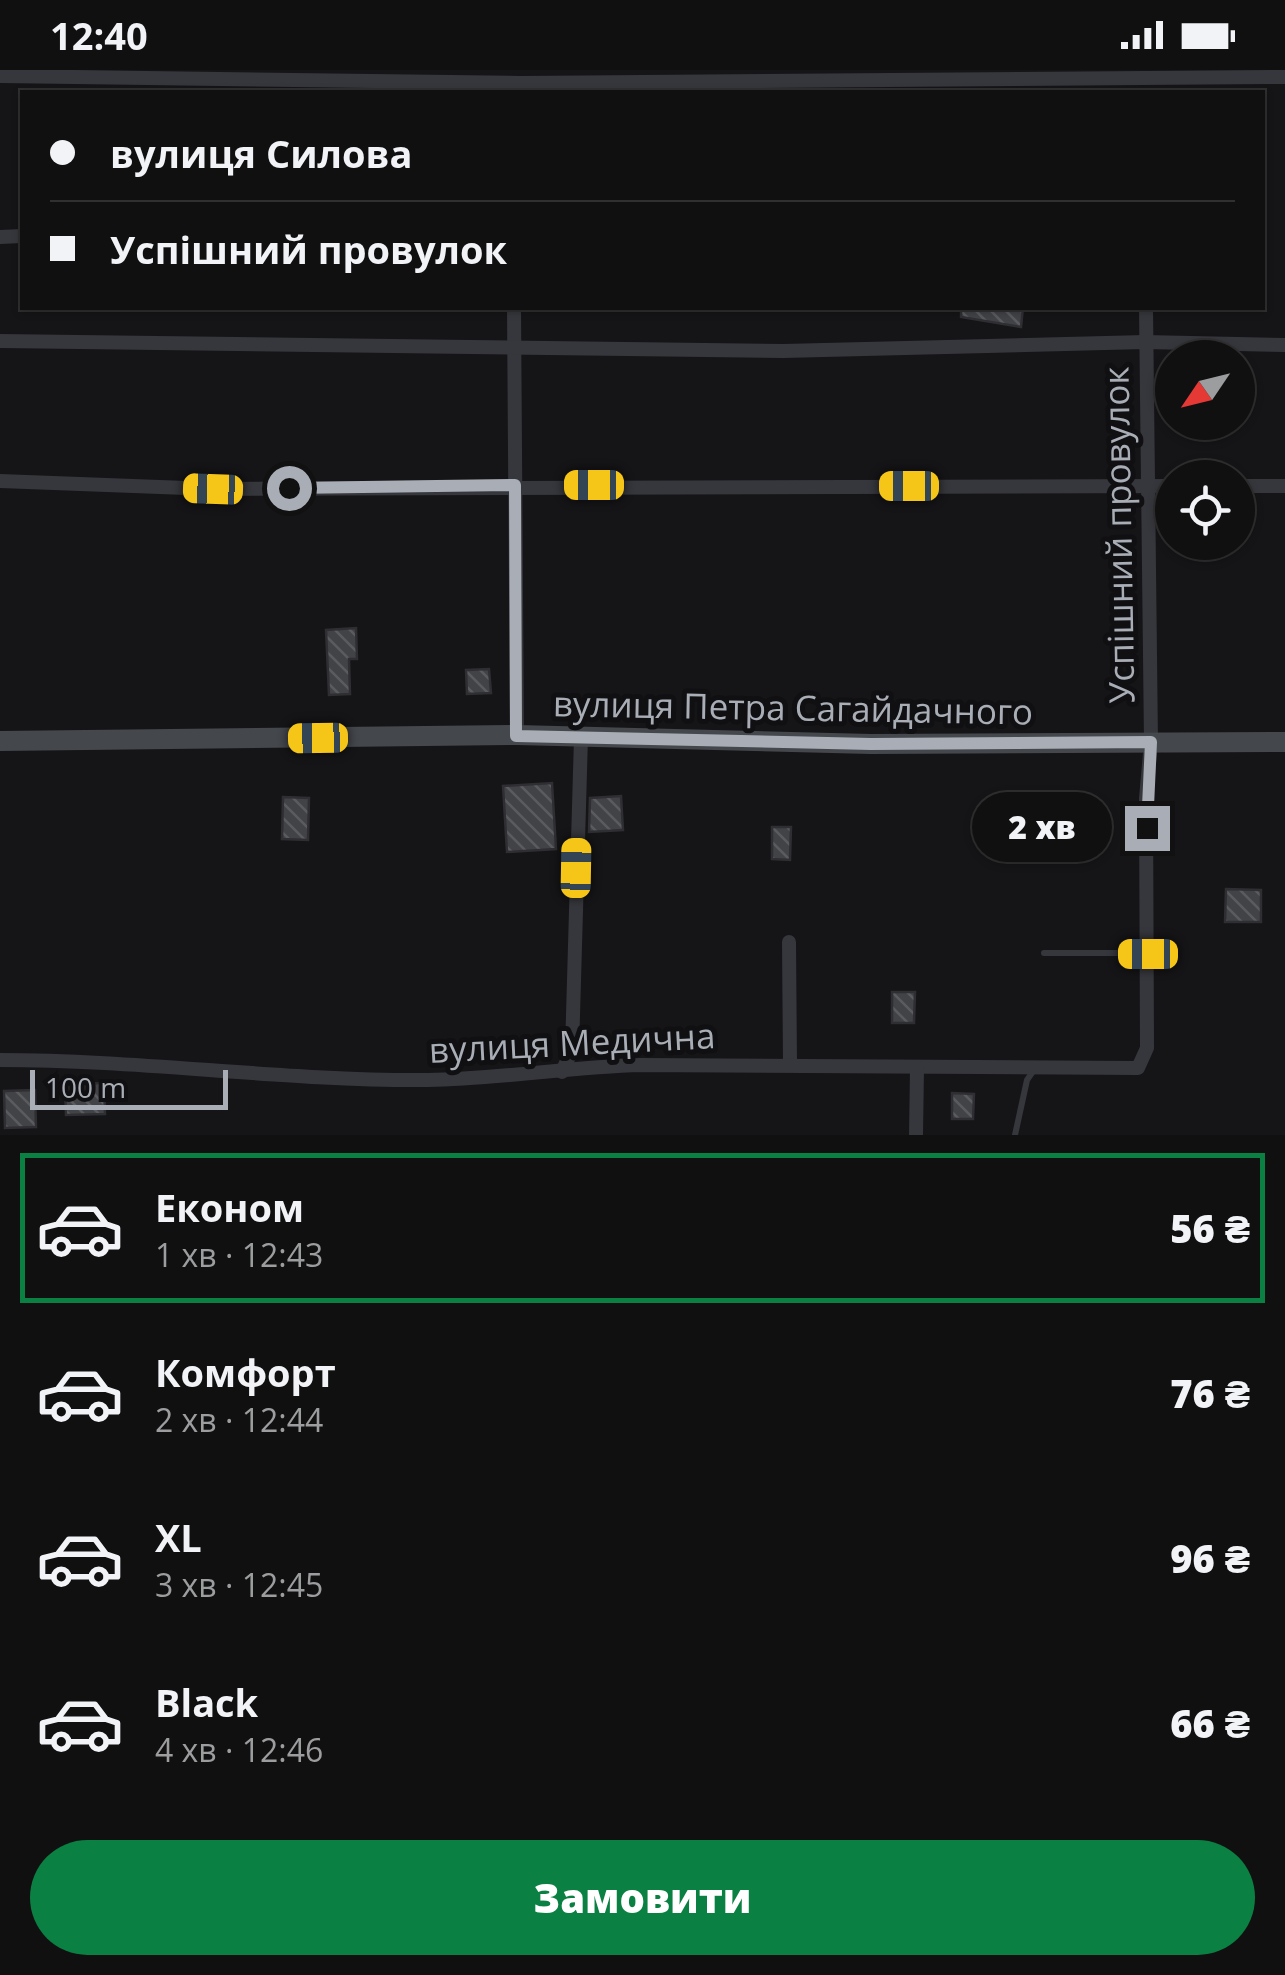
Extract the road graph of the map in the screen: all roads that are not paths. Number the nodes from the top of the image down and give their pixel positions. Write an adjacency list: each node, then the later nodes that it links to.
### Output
1 (0, 76): 5 (street)
2 (1285, 77): 3 (street)
3 (1149, 80): 6 (street)
4 (521, 82): 5 (street); 6 (street)
5 (302, 85)
6 (942, 86)
7 (514, 310): 12 (street)
8 (1146, 310): 10 (street, Успішний провулок)
9 (0, 341): 12 (street)
10 (1145, 342): 11 (street); 12 (street); 15 (street, Успішний провулок)
11 (1285, 345)
12 (512, 346): 14 (street)
13 (0, 481): 14 (street)
14 (515, 485): 15 (street); 19 (street)
15 (1146, 486): 16 (street); 22 (street, Успішний провулок)
16 (1155, 486)
17 (1255, 486): 18 (street)
18 (1285, 486)
19 (516, 736): 20 (street, вулиця Петра Сагайдачного); 21 (street, вулиця Петра Сагайдачного)
20 (582, 737): 22 (street, вулиця Петра Сагайдачного); 32 (street)
21 (0, 741)
22 (1151, 742): 23 (street, вулиця Петра Сагайдачного); 26 (street, Успішний провулок)
23 (1285, 742)
24 (789, 942): 29 (street)
25 (1044, 953): 26 (lane)
26 (1148, 954): 28 (street, Успішний провулок)
27 (0, 1060): 32 (street, вулиця Медична)
28 (1145, 1060): 31 (street, вулиця Медична)
29 (790, 1064): 30 (street, вулиця Медична); 32 (street, вулиця Медична)
30 (917, 1068): 31 (street, вулиця Медична); 33 (street)
31 (1034, 1069): 34 (lane)
32 (562, 1072)
33 (916, 1135)
34 (1015, 1135)

